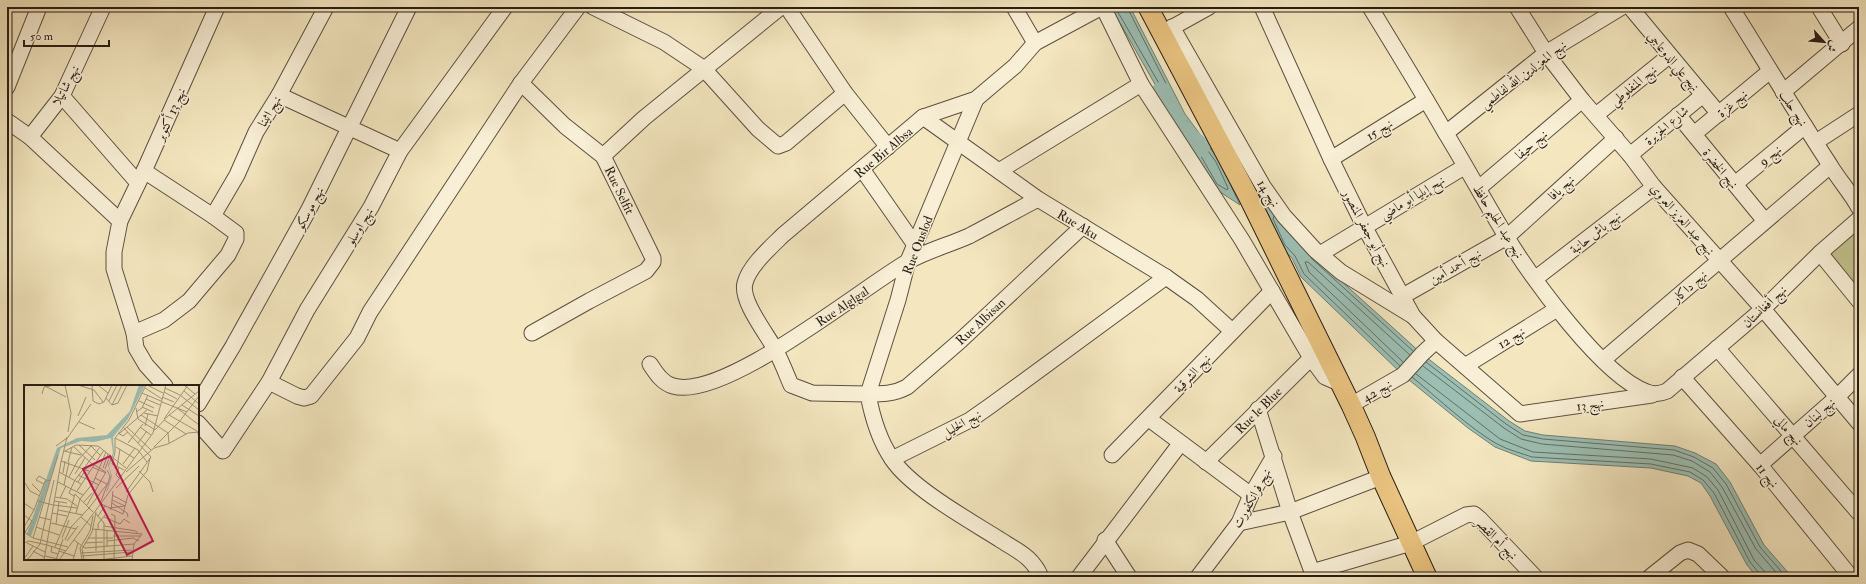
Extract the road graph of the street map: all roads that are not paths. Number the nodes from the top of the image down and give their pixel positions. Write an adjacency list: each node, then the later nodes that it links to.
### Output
1 (39, 7): 32 (street)
2 (103, 7): 37 (street, نهج شاتيلا)
3 (217, 7): 64 (street, نهج 13 أكتوبر)
4 (326, 7): 36 (street, نهج اثينا)
5 (409, 7): 48 (street, نهج موسكو)
6 (505, 7): 56 (street, نهج اوسلو)
7 (578, 7): 30 (street)
8 (593, 7): 28 (street)
9 (780, 7): 28 (street, Rue Selfit)
10 (787, 7): 34 (street)
11 (1014, 7): 24 (street)
12 (1102, 7): 24 (street, Rue Bir Albsa); 31 (street)
13 (1148, 7): 23 (main road)
14 (1209, 7): 23 (street)
15 (1262, 7): 59 (street, نهج أبو جعفر المنصور)
16 (1370, 7): 39 (street, نهج عبد الحليم حافظ)
17 (1517, 7): 26 (street, نهج عبد العزيز العروي)
18 (1622, 7): 26 (street, نهج المعز لدين الله لفاطمي)
19 (1630, 7): 27 (street, نهج علي الدوعاجي)
20 (1731, 7): 29 (street, نهج حلب)
21 (1819, 7): 25 (street)
22 (1859, 28): 25 (street)
23 (1167, 30): 79 (street, نهج 14); 102 (main road)
24 (1035, 43): 38 (street, Rue Bir Albsa)
25 (1842, 44): 33 (street)
26 (1546, 53): 40 (street, نهج عبد العزيز العروي); 49 (street, نهج المعز لدين الله لفاطمي)
27 (1670, 56): 35 (street, نهج علي الدوعاجي); 43 (street, نهج المنفلوطي)
28 (703, 68): 34 (street); 58 (street, Rue Selfit)
29 (1770, 71): 33 (street, نهج حلب); 41 (street, نهج غزة)
30 (521, 83): 58 (street); 103 (street)
31 (1141, 84): 63 (street); 84 (street)
32 (7, 87)
33 (1783, 92): 47 (street, نهج حلب)
34 (845, 93): 55 (street)
35 (1703, 94): 41 (street, نهج علي الدوعاجي); 44 (street, شارع الجزيرة)
36 (279, 95): 48 (street); 70 (street, نهج اثينا)
37 (62, 96): 51 (street, نهج شاتيلا); 64 (street)
38 (976, 99): 45 (street, Rue Bir Albsa); 53 (street, Rue Ouslod)
39 (1426, 100): 49 (street, نهج عبد الحليم حافظ); 59 (street, نهج 15)
40 (1582, 100): 43 (street, نهج عبد العزيز العروي); 67 (street, نهج حيفا)
41 (1719, 114): 50 (street, نهج غزة)
42 (1859, 114): 54 (street)
43 (1596, 115): 52 (street, نهج عبد العزيز العروي)
44 (1678, 115): 50 (street, نهج الخضرة); 57 (street, شارع الجزيرة)
45 (923, 117): 53 (street, Rue Aku); 55 (street, Rue Bir Albsa)
46 (7, 121): 51 (street)
47 (1805, 126): 54 (street, نهج حلب); 65 (street, نهج 9)
48 (350, 128): 56 (street); 108 (street, نهج موسكو)
49 (1446, 133): 61 (street, نهج عبد الحليم حافظ)
50 (1694, 134): 65 (street, نهج الخضرة)
51 (30, 137): 72 (street)
52 (1616, 138): 57 (street, نهج عبد العزيز العروي); 76 (street, نهج يافا)
53 (959, 142): 63 (street, Rue Aku); 77 (street, Rue Ouslod)
54 (1816, 142): 60 (street, نهج حلب)
55 (888, 147): 62 (street, Rue Bir Albsa)
56 (400, 151): 103 (street, نهج اوسلو)
57 (1630, 155): 66 (street, نهج عبد العزيز العروي)
58 (603, 156): 92 (street, Rue Selfit)
59 (1331, 159): 75 (street, نهج أبو جعفر المنصور)
60 (1830, 166): 69 (street, نهج حلب); 73 (street, نهج داكار)
61 (1464, 167): 67 (street, نهج عبد الحليم حافظ); 75 (street, نهح إيليا أبو ماضي)
62 (862, 169): 77 (street); 95 (street, Rue Bir Albsa)
63 (999, 171): 68 (street, Rue Aku)
64 (141, 177): 70 (street); 72 (street, نهج 13 أكتوبر)
65 (1735, 184): 73 (street, نهج الخضرة)
66 (1654, 187): 80 (street, نهج عبد العزيز العروي); 83 (street, نهج باش حانبة)
67 (1479, 188): 76 (street, نهج عبد الحليم حافظ)
68 (1038, 199): 74 (street, Rue Aku); 81 (street, Rue Alglgal)
69 (1857, 200)
70 (214, 216): 91 (street)
71 (1859, 219): 78 (street, نهج أفغانستان)
72 (120, 221): 91 (street, نهج 13 أكتوبر)
73 (1765, 221): 80 (street, نهج داكار)
74 (1082, 226): 82 (street, Rue Aku); 106 (street, Rue Albisan)
75 (1364, 226): 79 (street, نهح إيليا أبو ماضي); 85 (street, نهج أبو جعفر المنصور)
76 (1507, 237): 83 (street, نهج عبد الحليم حافظ); 85 (street, نهج أحمد أمين)
77 (915, 245): 81 (street, Rue Ouslod)
78 (1820, 252): 86 (street); 87 (street, نهج أفغانستان)
79 (1320, 254): 89 (street, نهج 14)
80 (1720, 260): 87 (street, نهج عبد العزيز العروي); 97 (street, نهج داكار)
81 (908, 261): 95 (street, Rue Alglgal); 106 (street, Rue Ouslod)
82 (1166, 277): 90 (street, Rue Aku); 119 (street, نهج الخليل)
83 (1536, 278): 88 (street, نهج عبد الحليم حافظ)
84 (1272, 291): 90 (street, نهج الشرقية); 96 (street)
85 (1403, 296): 89 (street, نهج أبو جعفر المنصور)
86 (1859, 301)
87 (1763, 308): 94 (street, نهج أفغانستان); 107 (street, نهج عبد العزيز العروي)
88 (1556, 309): 97 (street, نهج عبد الحليم حافظ); 99 (street, نهج 12)
89 (1413, 316): 93 (street, نهج أبو جعفر المنصور)
90 (1232, 331): 112 (street, نهج الشرقية)
91 (134, 333): 104 (street, نهج 13 أكتوبر)
92 (532, 333)
93 (1436, 342): 99 (street, نهج أبو جعفر المنصور); 109 (street, نهج 42)
94 (1717, 348): 101 (street, نهج أفغانستان); 115 (street, نهج مالي)
95 (775, 350): 98 (street, Rue Alglgal); 106 (street, Rue Bir Albsa)
96 (1311, 358): 102 (street); 110 (street, Rue le Blue)
97 (1603, 360): 105 (street, نهج عبد الحليم حافظ)
98 (650, 364)
99 (1464, 366): 111 (street, نهج أبو جعفر المنصور)
100 (1859, 374): 107 (street, نهج لبنان)
101 (1682, 377): 105 (street, نهج أفغانستان); 121 (street, نهج 11)
102 (1339, 381): 109 (main road)
103 (269, 382): 114 (street, نهج اوسلو)
104 (164, 385)
105 (1664, 392): 111 (street, نهج 13)
106 (868, 394): 119 (street)
107 (1837, 396): 113 (street, نهج عبد العزيز العروي); 115 (street, نهج لبنان)
108 (199, 402)
109 (1351, 404): 122 (main road)
110 (1258, 409): 118 (street); 120 (street, Rue le Blue)
111 (1520, 414)
112 (1149, 419): 116 (street); 117 (street, نهج الشرقية)
113 (1859, 423)
114 (199, 424)
115 (1793, 434): 121 (street, نهج لبنان); 125 (street, نهج مالي)
116 (1180, 444): 120 (street); 127 (street)
117 (1112, 456)
118 (1274, 456): 123 (street, نهج فرانكفورت); 124 (street)
119 (892, 459): 130 (street)
120 (1206, 462): 123 (street)
121 (1760, 465): 139 (street, نهج 11)
122 (1381, 477): 124 (street); 128 (main road)
123 (1251, 496): 126 (street, نهج فرانكفورت)
124 (1290, 512): 126 (street); 129 (street)
125 (1859, 513)
126 (1239, 523): 133 (street, نهج فرانكفورت)
127 (1106, 540): 131 (street); 132 (street)
128 (1413, 548): 129 (street); 134 (street); 135 (main road); 136 (street, نهج أم القصر)
129 (1313, 575)
130 (1041, 577)
131 (1079, 577)
132 (1129, 577)
133 (1198, 577)
134 (1419, 577)
135 (1427, 577)
136 (1535, 577)
137 (1650, 577): 138 (street)
138 (1722, 577)
139 (1851, 577)

